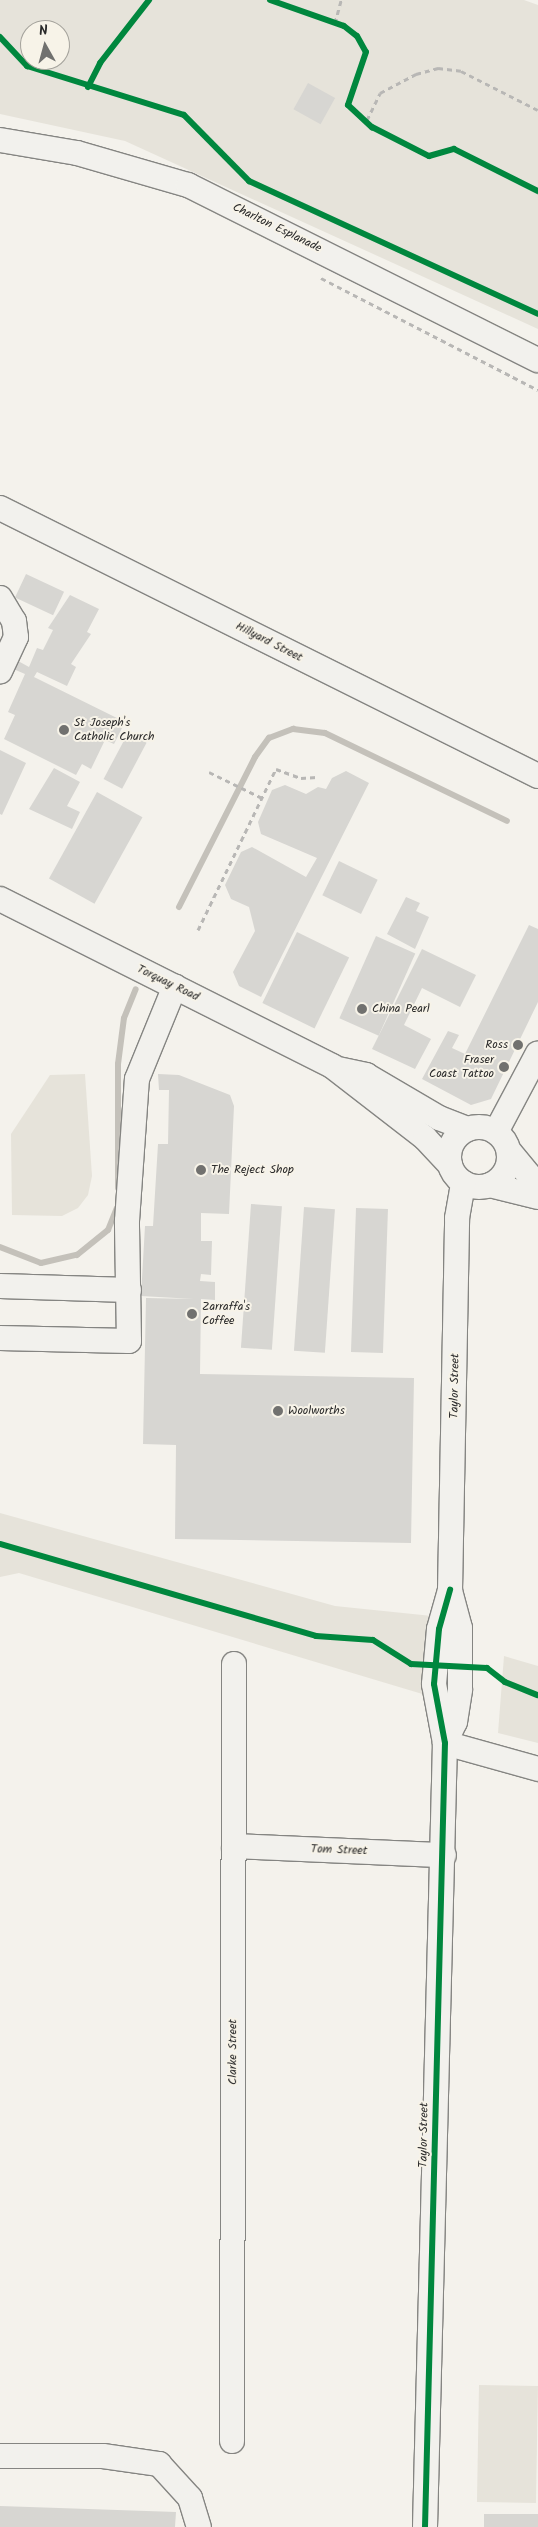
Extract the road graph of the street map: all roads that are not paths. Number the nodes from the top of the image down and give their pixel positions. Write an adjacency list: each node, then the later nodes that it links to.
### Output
1 (0, 140): 2 (street, Charlton Esplanade)
2 (538, 360)
3 (0, 508): 6 (street, Hillyard Street)
4 (0, 598): 5 (street)
5 (0, 672)
6 (538, 776)
7 (0, 898): 8 (street, Torquay Road)
8 (175, 986): 10 (street, Torquay Road); 19 (street)
9 (538, 1053): 12 (street)
10 (336, 1069): 11 (street, Torquay Road); 14 (street, Torquay Road)
11 (468, 1129): 12 (street); 14 (street)
12 (496, 1132): 13 (street)
13 (509, 1151): 15 (street); 16 (street)
14 (456, 1174): 15 (street); 22 (street, Taylor Street)
15 (490, 1185): 17 (street)
16 (538, 1186)
17 (538, 1197)
18 (0, 1286): 19 (street)
19 (129, 1290): 20 (street)
20 (0, 1338)
21 (234, 1664): 24 (street, Clarke Street)
22 (446, 1743): 23 (street); 25 (street, Taylor Street)
23 (538, 1769)
24 (234, 1846): 25 (street, Tom Street); 26 (street, Clarke Street)
25 (444, 1855): 29 (street, Taylor Street)
26 (232, 2441)
27 (0, 2456): 28 (street)
28 (199, 2527)
29 (425, 2527)

